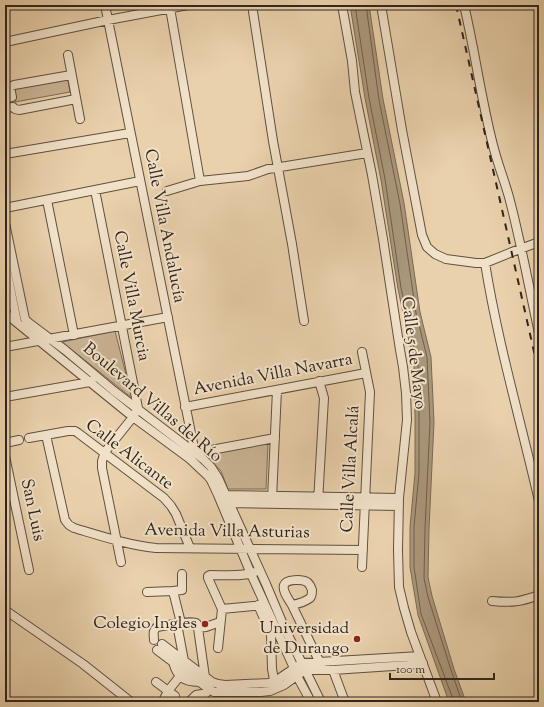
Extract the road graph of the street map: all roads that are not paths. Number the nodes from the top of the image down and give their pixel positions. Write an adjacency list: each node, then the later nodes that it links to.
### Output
1 (105, 5): 8 (street, Calle Villa Andalucía)
2 (188, 5): 7 (street)
3 (252, 5): 19 (street)
4 (342, 5): 17 (street, Calle 5 de Mayo)
5 (381, 5): 30 (street)
6 (464, 5): 28 (street)
7 (170, 8): 8 (street); 21 (street)
8 (108, 20): 9 (street); 16 (street, Calle Villa Andalucía)
9 (5, 42)
10 (68, 55): 11 (street)
11 (71, 75): 12 (street); 13 (street)
12 (8, 98)
13 (76, 99): 14 (street); 15 (street)
14 (9, 107)
15 (80, 119)
16 (130, 132): 18 (street); 20 (street, Calle Villa Andalucía)
17 (367, 153): 19 (street); 63 (street, Calle 5 de Mayo)
18 (5, 154)
19 (278, 168): 21 (street); 33 (street)
20 (140, 181): 22 (street); 32 (street, Calle Villa Andalucía)
21 (200, 181): 23 (street)
22 (95, 190): 24 (street); 35 (street, Calle Villa Murcia)
23 (167, 192)
24 (47, 200): 25 (street); 37 (street)
25 (5, 208)
26 (5, 222): 38 (street, Boulevard Villas del Río)
27 (539, 242): 28 (street)
28 (522, 249): 30 (street); 36 (street)
29 (5, 263): 34 (street)
30 (485, 263): 62 (street)
31 (5, 313): 34 (street, Boulevard Villas del Río)
32 (168, 318): 35 (street); 47 (street, Calle Villa Andalucía)
33 (304, 321)
34 (17, 322): 39 (street, Boulevard Villas del Río)
35 (122, 326): 37 (street); 48 (street, Calle Villa Murcia)
36 (539, 333)
37 (74, 335): 38 (street)
38 (50, 340): 39 (street); 43 (street, Boulevard Villas del Río)
39 (40, 341): 40 (street); 43 (street, Boulevard Villas del Río)
40 (5, 347)
41 (362, 352): 42 (street, Calle Villa Alcalá)
42 (366, 373): 44 (street, Avenida Villa Navarra); 61 (street, Calle Villa Alcalá)
43 (93, 379): 46 (street); 48 (street, Boulevard Villas del Río); 49 (street, Boulevard Villas del Río)
44 (319, 381): 45 (street, Avenida Villa Navarra); 60 (street)
45 (276, 390): 47 (street, Avenida Villa Navarra); 52 (street)
46 (5, 397)
47 (186, 407): 57 (street, Calle Villa Andalucía)
48 (138, 408): 49 (street); 57 (street, Boulevard Villas del Río)
49 (133, 417): 55 (street); 57 (street, Boulevard Villas del Río)
50 (46, 435): 51 (street, Calle Alicante); 55 (street, Calle Alicante); 65 (street, Avenida Villa Asturias)
51 (29, 438)
52 (275, 438): 57 (street); 59 (street)
53 (19, 440): 54 (street)
54 (5, 443)
55 (105, 452): 65 (street); 66 (street, Calle Alicante)
56 (5, 456): 72 (street, San Luis)
57 (192, 456): 58 (street, Boulevard Villas del Río)
58 (222, 495): 59 (street); 64 (street, Boulevard Villas del Río)
59 (272, 500): 60 (street); 64 (street)
60 (318, 501): 61 (street)
61 (365, 501): 63 (street); 69 (street, Calle Villa Alcalá)
62 (539, 501)
63 (399, 502): 89 (street, Calle 5 de Mayo)
64 (226, 504): 67 (street, Boulevard Villas del Río); 68 (street, Boulevard Villas del Río)
65 (116, 541): 66 (street, Avenida Villa Asturias); 70 (street)
66 (190, 548): 67 (street, Avenida Villa Asturias)
67 (240, 549): 68 (street, Avenida Villa Asturias); 75 (street, Boulevard Villas del Río)
68 (250, 549): 69 (street, Avenida Villa Asturias); 73 (street, Boulevard Villas del Río)
69 (363, 550): 71 (street, Calle Villa Alcalá)
70 (121, 562)
71 (362, 567)
72 (29, 570)
73 (260, 570): 75 (street); 93 (street, Boulevard Villas del Río)
74 (182, 574): 76 (street)
75 (251, 574): 80 (street, Boulevard Villas del Río); 82 (street)
76 (180, 590): 77 (street); 85 (street)
77 (147, 592)
78 (539, 595): 79 (street)
79 (492, 601)
80 (261, 605): 82 (street); 94 (street, Boulevard Villas del Río); 100 (street)
81 (292, 605): 92 (street)
82 (222, 609): 84 (street)
83 (5, 610): 105 (street)
84 (220, 622): 86 (street); 88 (street)
85 (179, 624): 86 (street); 87 (street); 90 (street)
86 (198, 628): 98 (street)
87 (160, 647): 90 (street); 91 (street)
88 (218, 648)
89 (421, 660): 92 (street); 95 (street); 110 (street, Calle 5 de Mayo)
90 (184, 661): 98 (street)
91 (173, 662): 96 (street); 98 (street)
92 (321, 666): 93 (street); 95 (street)
93 (304, 667): 94 (street); 97 (street); 108 (street, Boulevard Villas del Río)
94 (294, 668): 97 (street, Boulevard Villas del Río); 100 (street)
95 (333, 670): 109 (street)
96 (180, 676): 98 (street); 102 (street)
97 (297, 676): 100 (street); 107 (street, Boulevard Villas del Río)
98 (202, 680): 101 (street); 103 (street)
99 (156, 682): 102 (street)
100 (275, 686): 101 (street)
101 (261, 690): 103 (street)
102 (172, 694): 104 (street)
103 (205, 695): 106 (street)
104 (163, 701)
105 (131, 702)
106 (189, 702)
107 (311, 702)
108 (321, 702)
109 (345, 702)
110 (437, 702)

